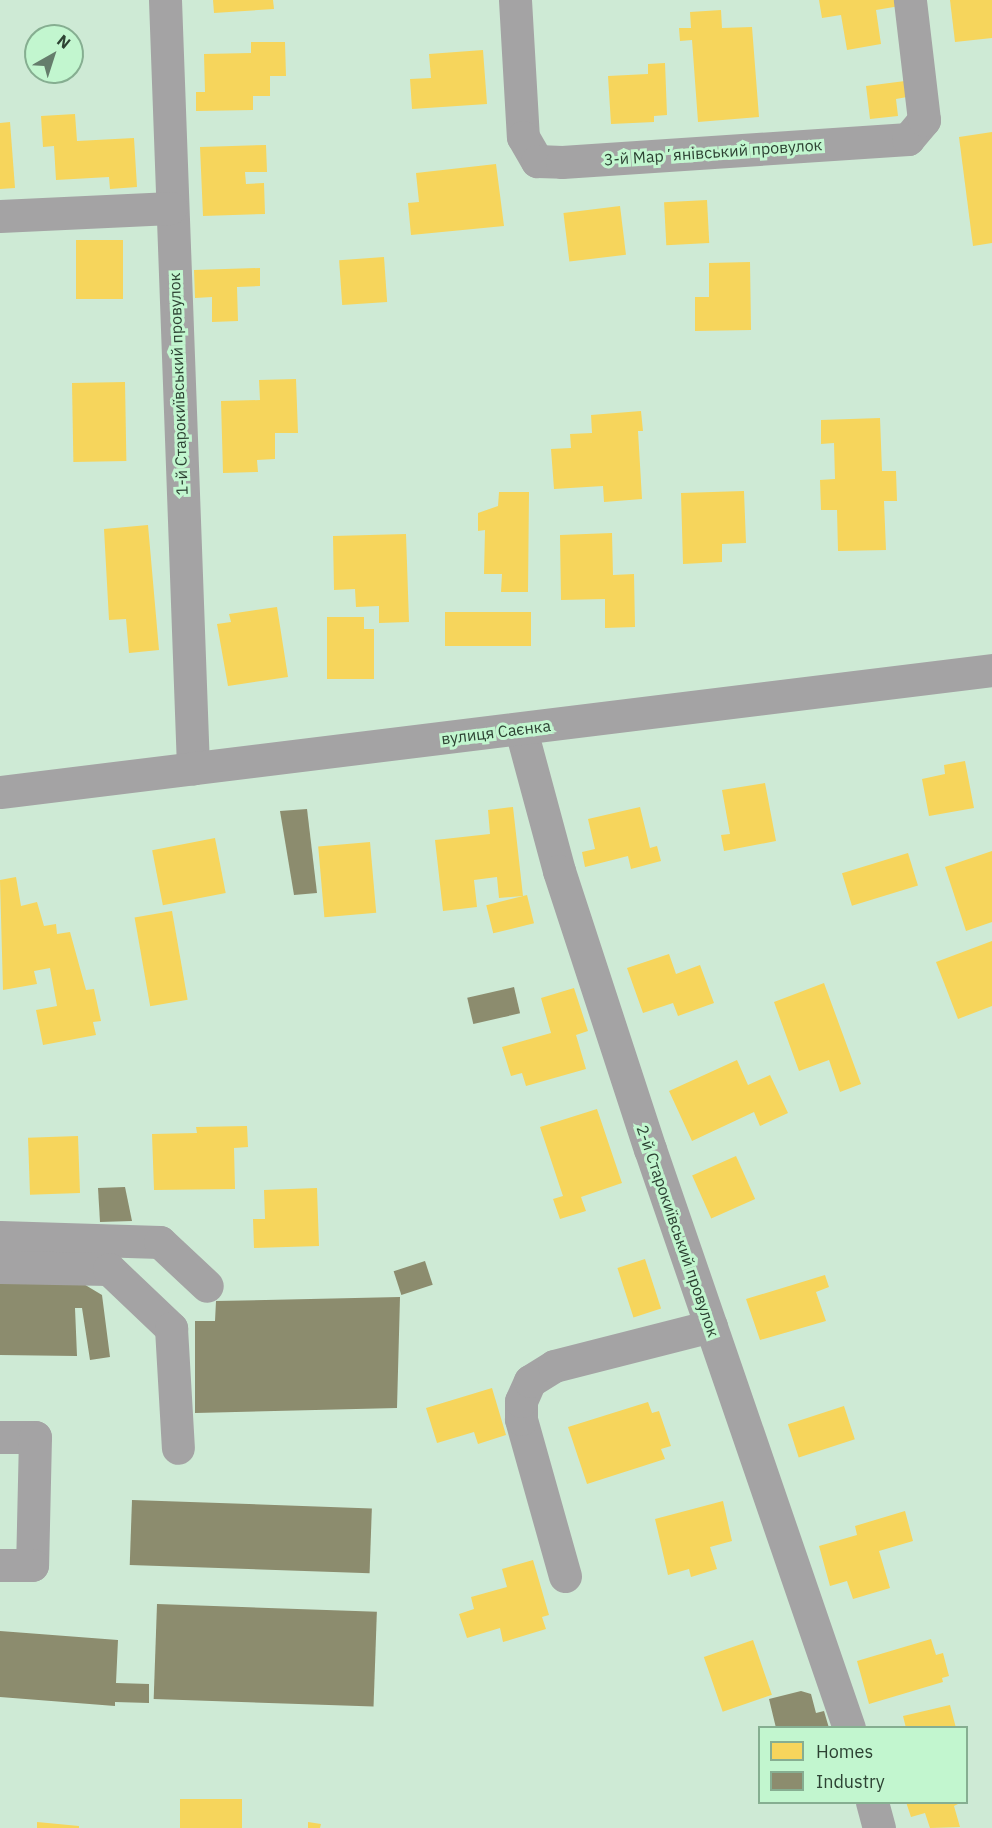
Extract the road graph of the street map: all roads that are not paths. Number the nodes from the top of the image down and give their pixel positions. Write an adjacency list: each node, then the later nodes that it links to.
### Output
1 (165, 0): 4 (street, 1-й Старокиївський провулок)
2 (516, 0): 3 (street, 3-й Марʼянівський провулок)
3 (910, 0)
4 (171, 208): 5 (street); 8 (street, 1-й Старокиївський провулок)
5 (0, 216)
6 (990, 679): 7 (street, вулиця Саєнка)
7 (521, 730): 8 (street, вулиця Саєнка); 13 (street, 2-й Старокиївський провулок)
8 (193, 768): 9 (street, вулиця Саєнка)
9 (0, 792)
10 (0, 1237): 12 (street)
11 (0, 1267): 15 (street)
12 (207, 1286)
13 (711, 1326): 17 (street); 18 (street, 2-й Старокиївський провулок)
14 (0, 1437): 16 (street)
15 (178, 1448)
16 (0, 1565)
17 (565, 1576)
18 (848, 1726)
19 (872, 1804): 20 (street)
20 (879, 1828)

